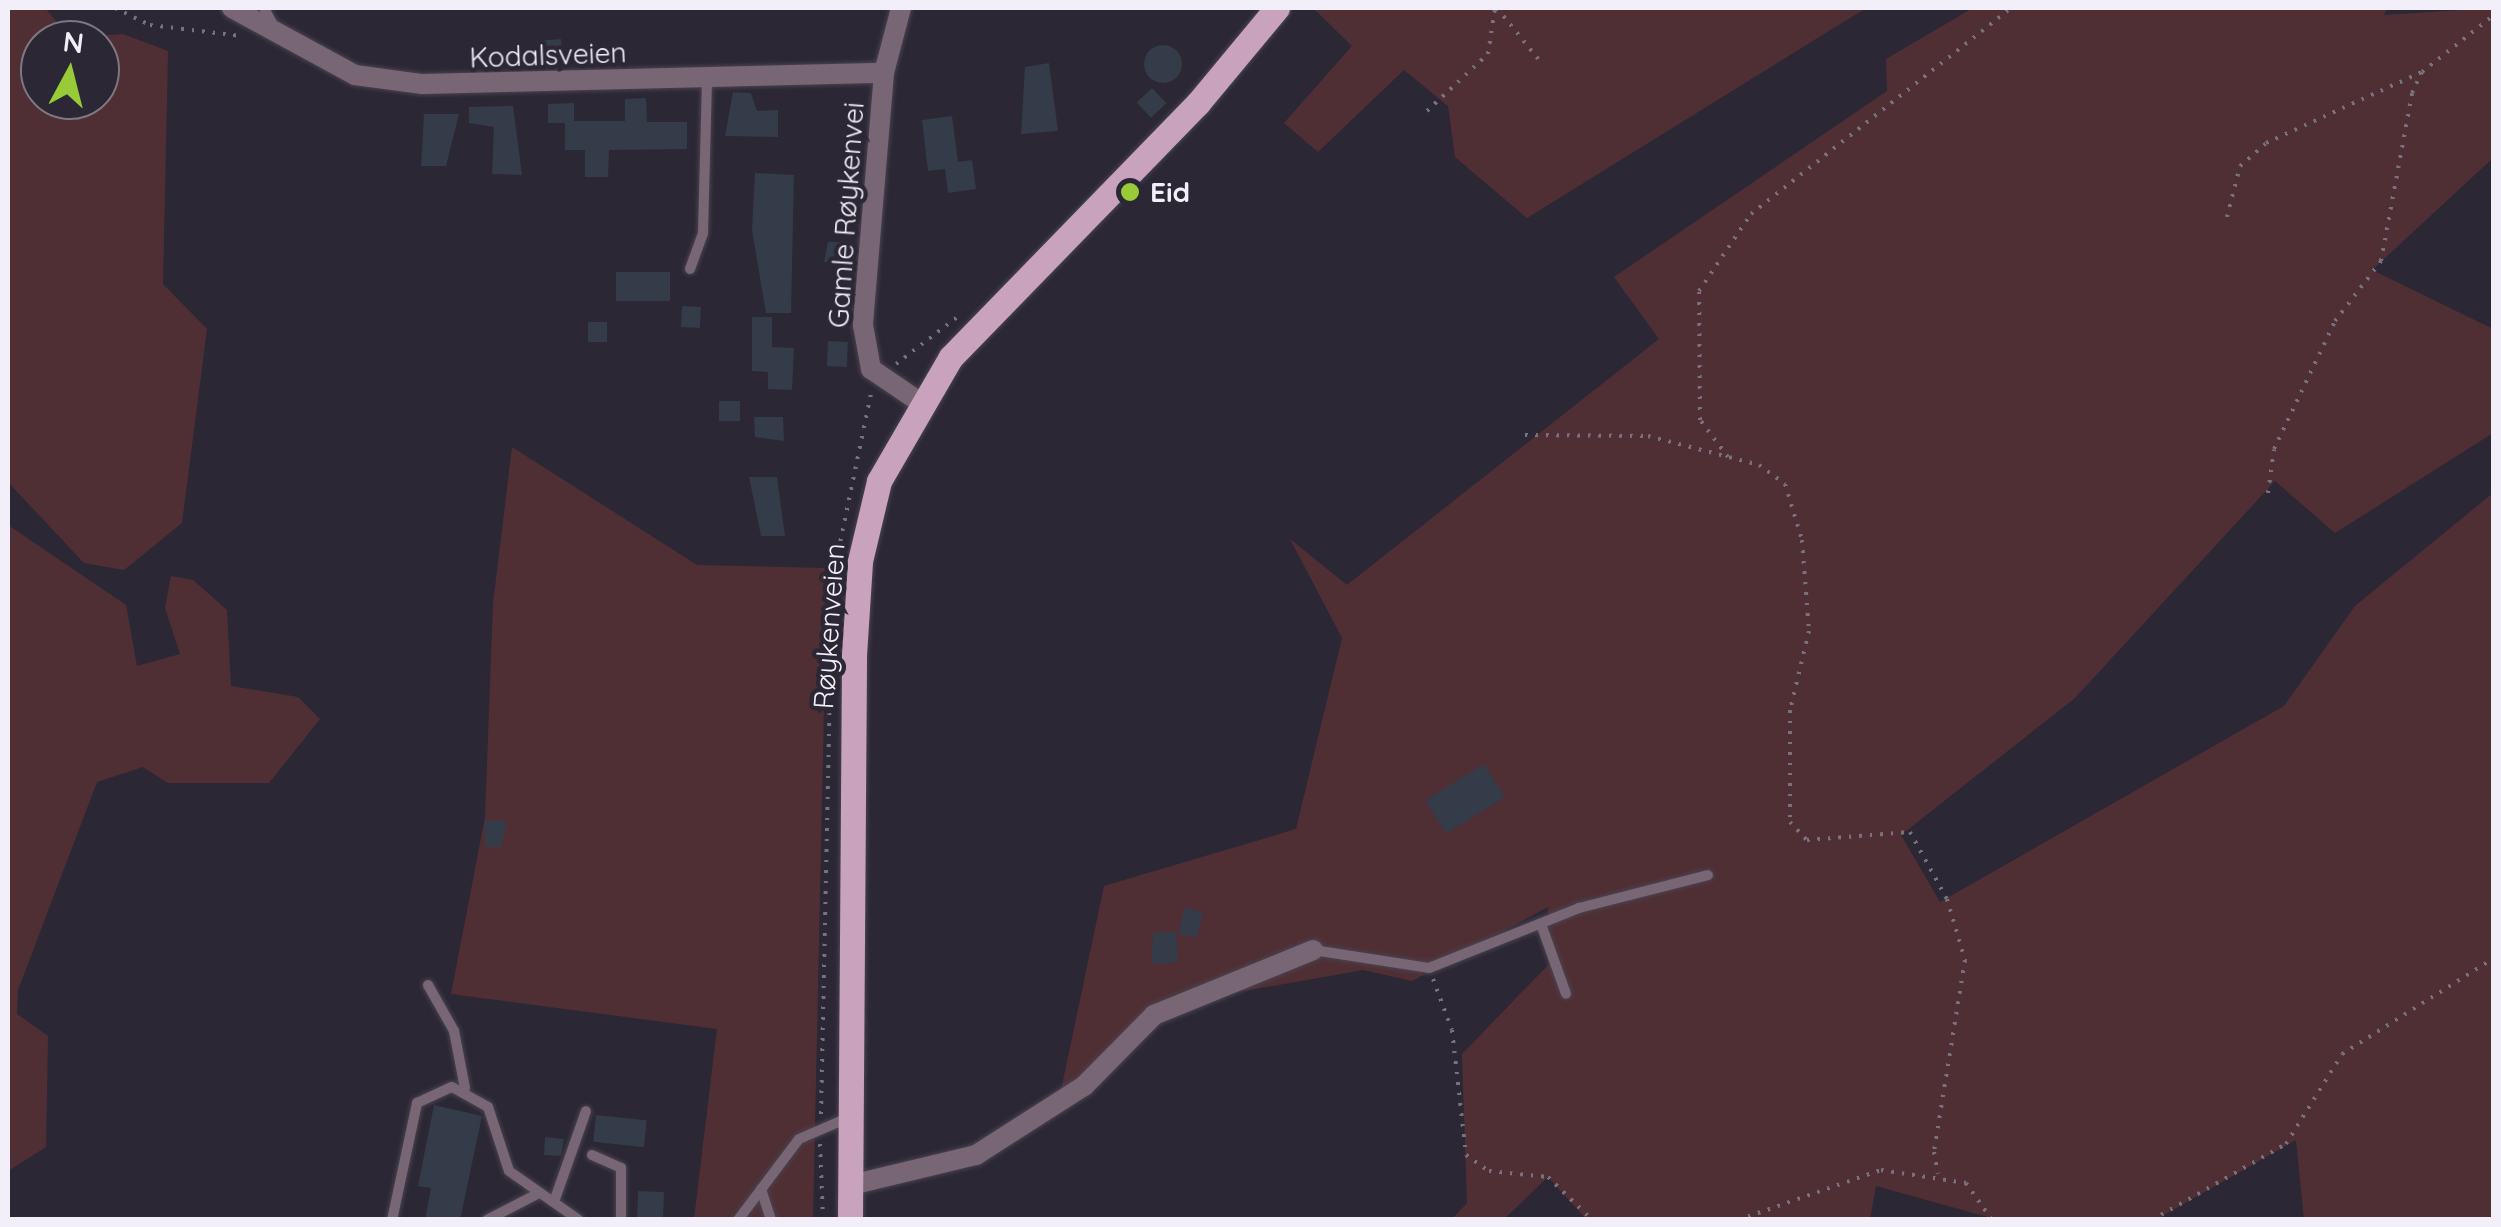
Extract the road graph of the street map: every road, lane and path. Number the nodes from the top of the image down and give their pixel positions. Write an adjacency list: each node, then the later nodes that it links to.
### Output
1 (115, 8): 9 (path)
2 (232, 8): 9 (street, Kodalsveien)
3 (264, 8): 9 (lane)
4 (900, 8): 12 (street, Gamle Røykenvei)
5 (1278, 8): 18 (main road, Røykenveien)
6 (1496, 8): 10 (path); 14 (path)
7 (2012, 8): 20 (path)
8 (2494, 15): 11 (path)
9 (269, 38): 13 (street, Kodalsveien)
10 (1542, 65)
11 (2422, 72): 15 (path); 21 (path)
12 (884, 73): 13 (street, Kodalsveien); 17 (street, Gamle Røykenvei)
13 (707, 76): 16 (lane)
14 (1427, 111)
15 (2227, 217)
16 (690, 269)
17 (879, 381): 18 (street); 22 (path)
18 (918, 401): 33 (main road, Røykenveien)
19 (1525, 435): 20 (path)
20 (1728, 457): 36 (path)
21 (2268, 493)
22 (831, 648)
23 (830, 666): 34 (path)
24 (1708, 875): 25 (lane)
25 (1540, 924): 28 (lane); 30 (lane)
26 (1313, 950): 28 (lane); 37 (street)
27 (2494, 958): 52 (path)
28 (1429, 968): 49 (path)
29 (428, 986): 31 (lane)
30 (1566, 994)
31 (465, 1088): 39 (lane); 41 (lane)
32 (586, 1111): 40 (lane)
33 (851, 1117): 34 (lane); 37 (main road, Røykenveien)
34 (821, 1126): 38 (lane); 47 (path)
35 (592, 1154): 44 (lane)
36 (1938, 1174): 50 (path); 51 (path)
37 (851, 1186): 48 (main road, Røykenveien)
38 (761, 1188): 45 (lane); 46 (lane)
39 (540, 1192): 40 (lane); 42 (lane)
40 (555, 1198): 43 (lane)
41 (392, 1220)
42 (488, 1220)
43 (579, 1220)
44 (621, 1220)
45 (738, 1220)
46 (771, 1220)
47 (824, 1220)
48 (850, 1220)
49 (1592, 1220)
50 (1738, 1220)
51 (1992, 1220)
52 (2152, 1220)

